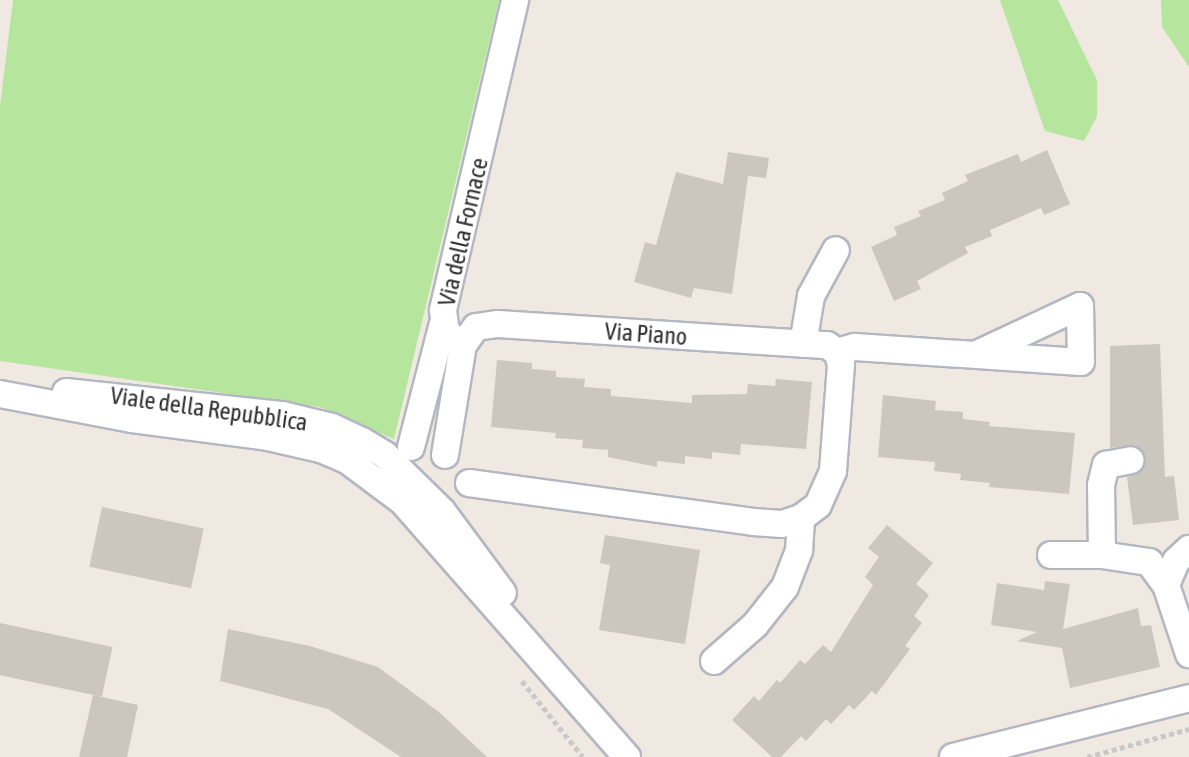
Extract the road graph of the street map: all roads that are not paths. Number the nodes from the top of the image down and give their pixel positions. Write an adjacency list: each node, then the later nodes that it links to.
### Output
1 (515, 0): 3 (street, Via della Fornace)
2 (836, 250): 4 (street)
3 (443, 323): 5 (street, Via della Fornace); 10 (street)
4 (803, 344): 5 (street, Via Piano); 6 (street, Via Piano)
5 (463, 345): 11 (street, Via della Fornace)
6 (837, 352): 7 (street, Via Piano); 16 (street)
7 (979, 353)
8 (0, 387): 14 (street, Viale della Repubblica)
9 (0, 394): 14 (street, Viale della Repubblica)
10 (411, 447)
11 (445, 455): 13 (street); 14 (street)
12 (1131, 460): 19 (street)
13 (469, 483): 15 (street); 16 (street)
14 (409, 493): 15 (street); 24 (street, Viale della Repubblica)
15 (442, 511): 24 (street, Viale della Repubblica)
16 (801, 518): 22 (street)
17 (1189, 549): 20 (street)
18 (1051, 555): 19 (street)
19 (1102, 555): 20 (street)
20 (1166, 585): 21 (street)
21 (1189, 654)
22 (714, 661)
23 (1189, 698): 25 (street)
24 (618, 748)
25 (953, 757)

